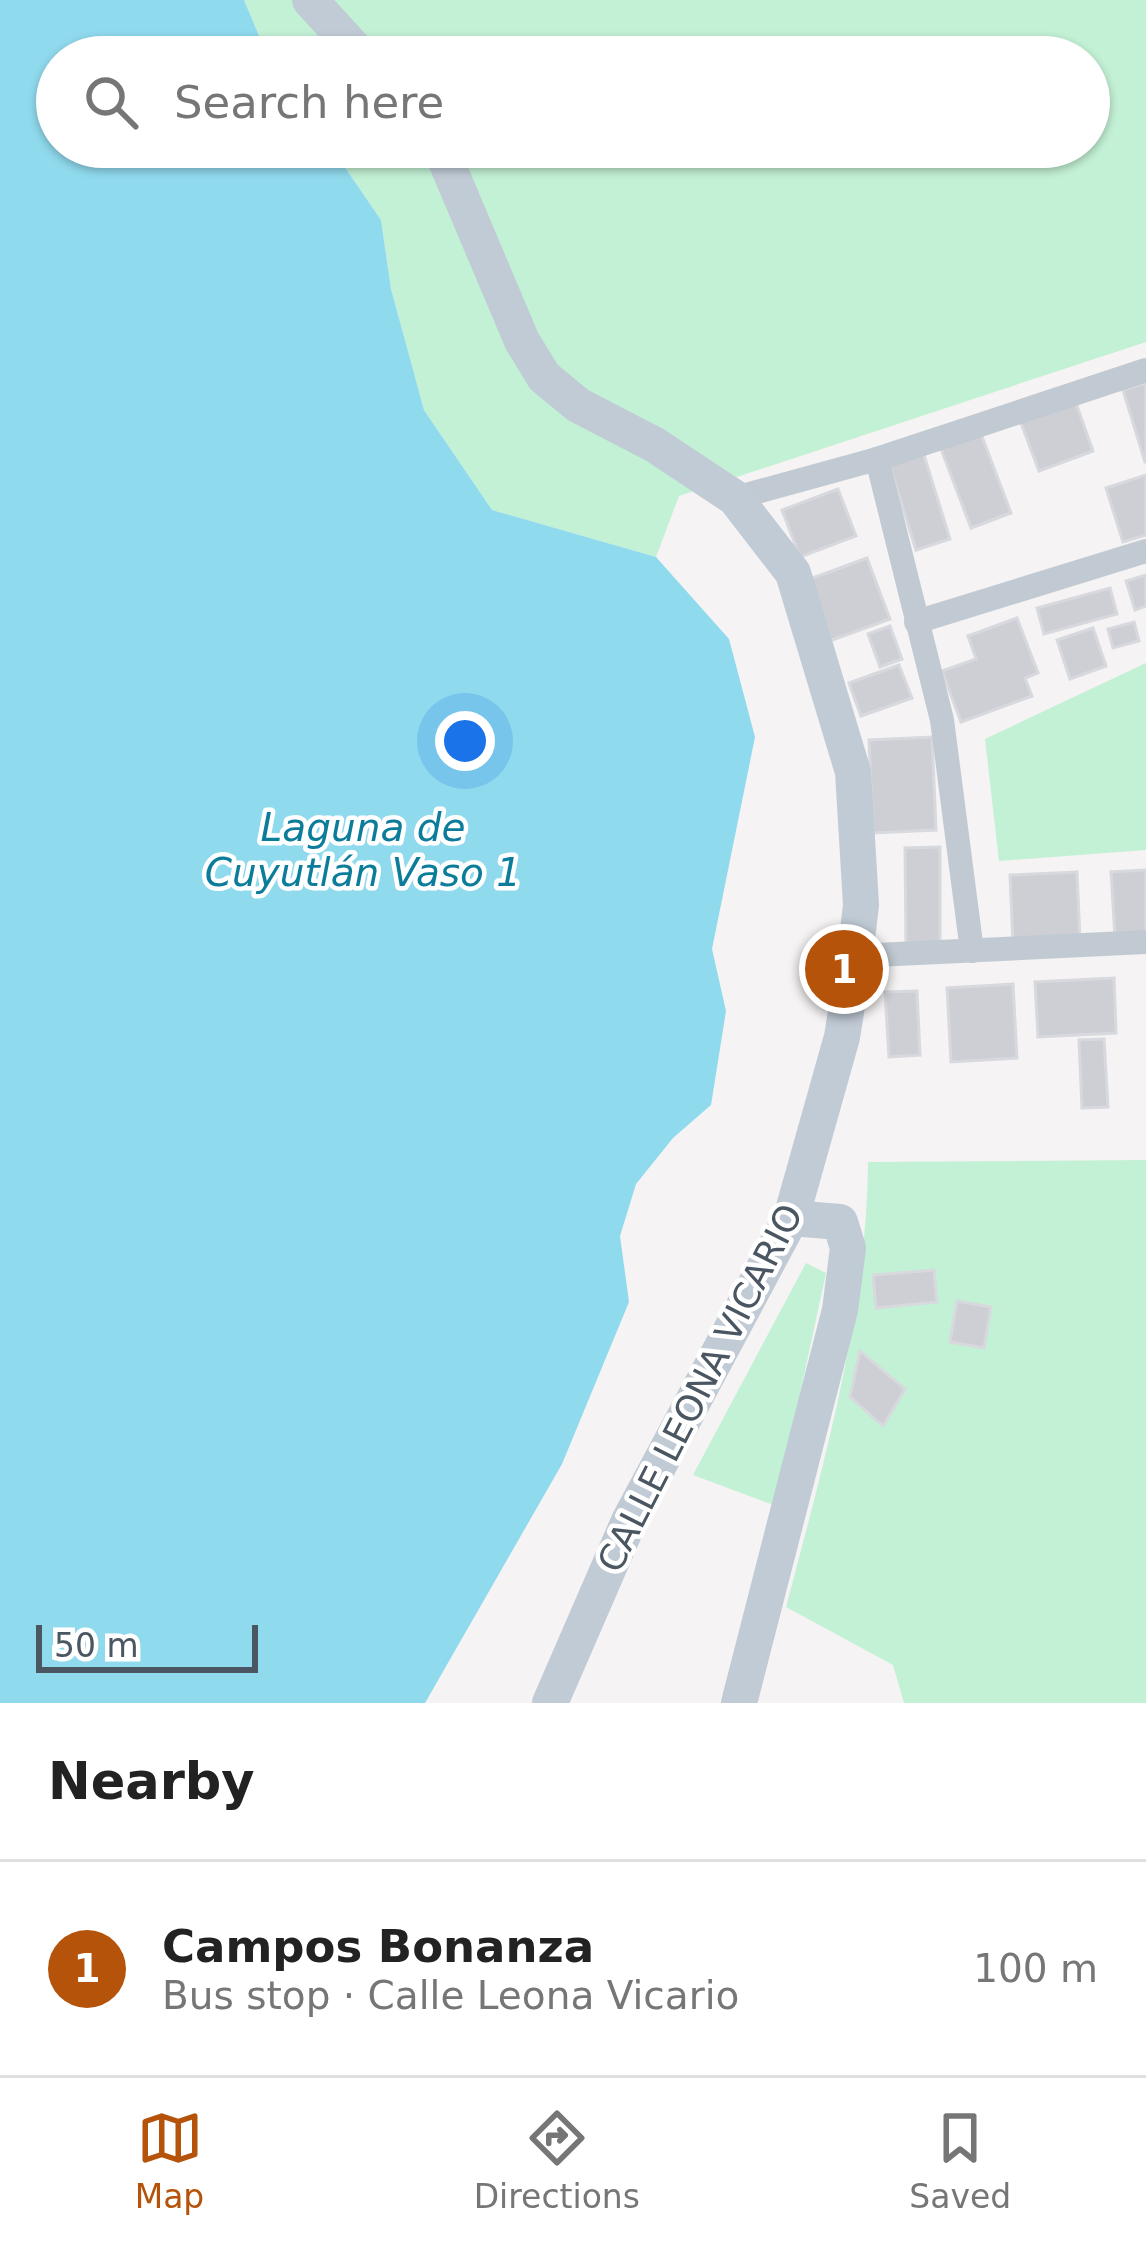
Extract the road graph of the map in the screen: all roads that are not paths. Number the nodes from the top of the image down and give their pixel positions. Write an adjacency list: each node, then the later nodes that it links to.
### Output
1 (310, 0): 2 (main road)
2 (343, 36)
3 (449, 168): 6 (main road, CALLE LEONA VICARIO)
4 (1146, 370): 5 (street)
5 (877, 459): 6 (street); 8 (street)
6 (735, 498): 11 (main road, CALLE LEONA VICARIO)
7 (1146, 551): 8 (street)
8 (916, 622): 10 (street)
9 (1146, 942): 10 (street)
10 (972, 951): 11 (street)
11 (855, 956): 12 (main road, CALLE LEONA VICARIO)
12 (791, 1218): 13 (main road, CALLE LEONA VICARIO); 14 (main road)
13 (550, 1703)
14 (739, 1703)

